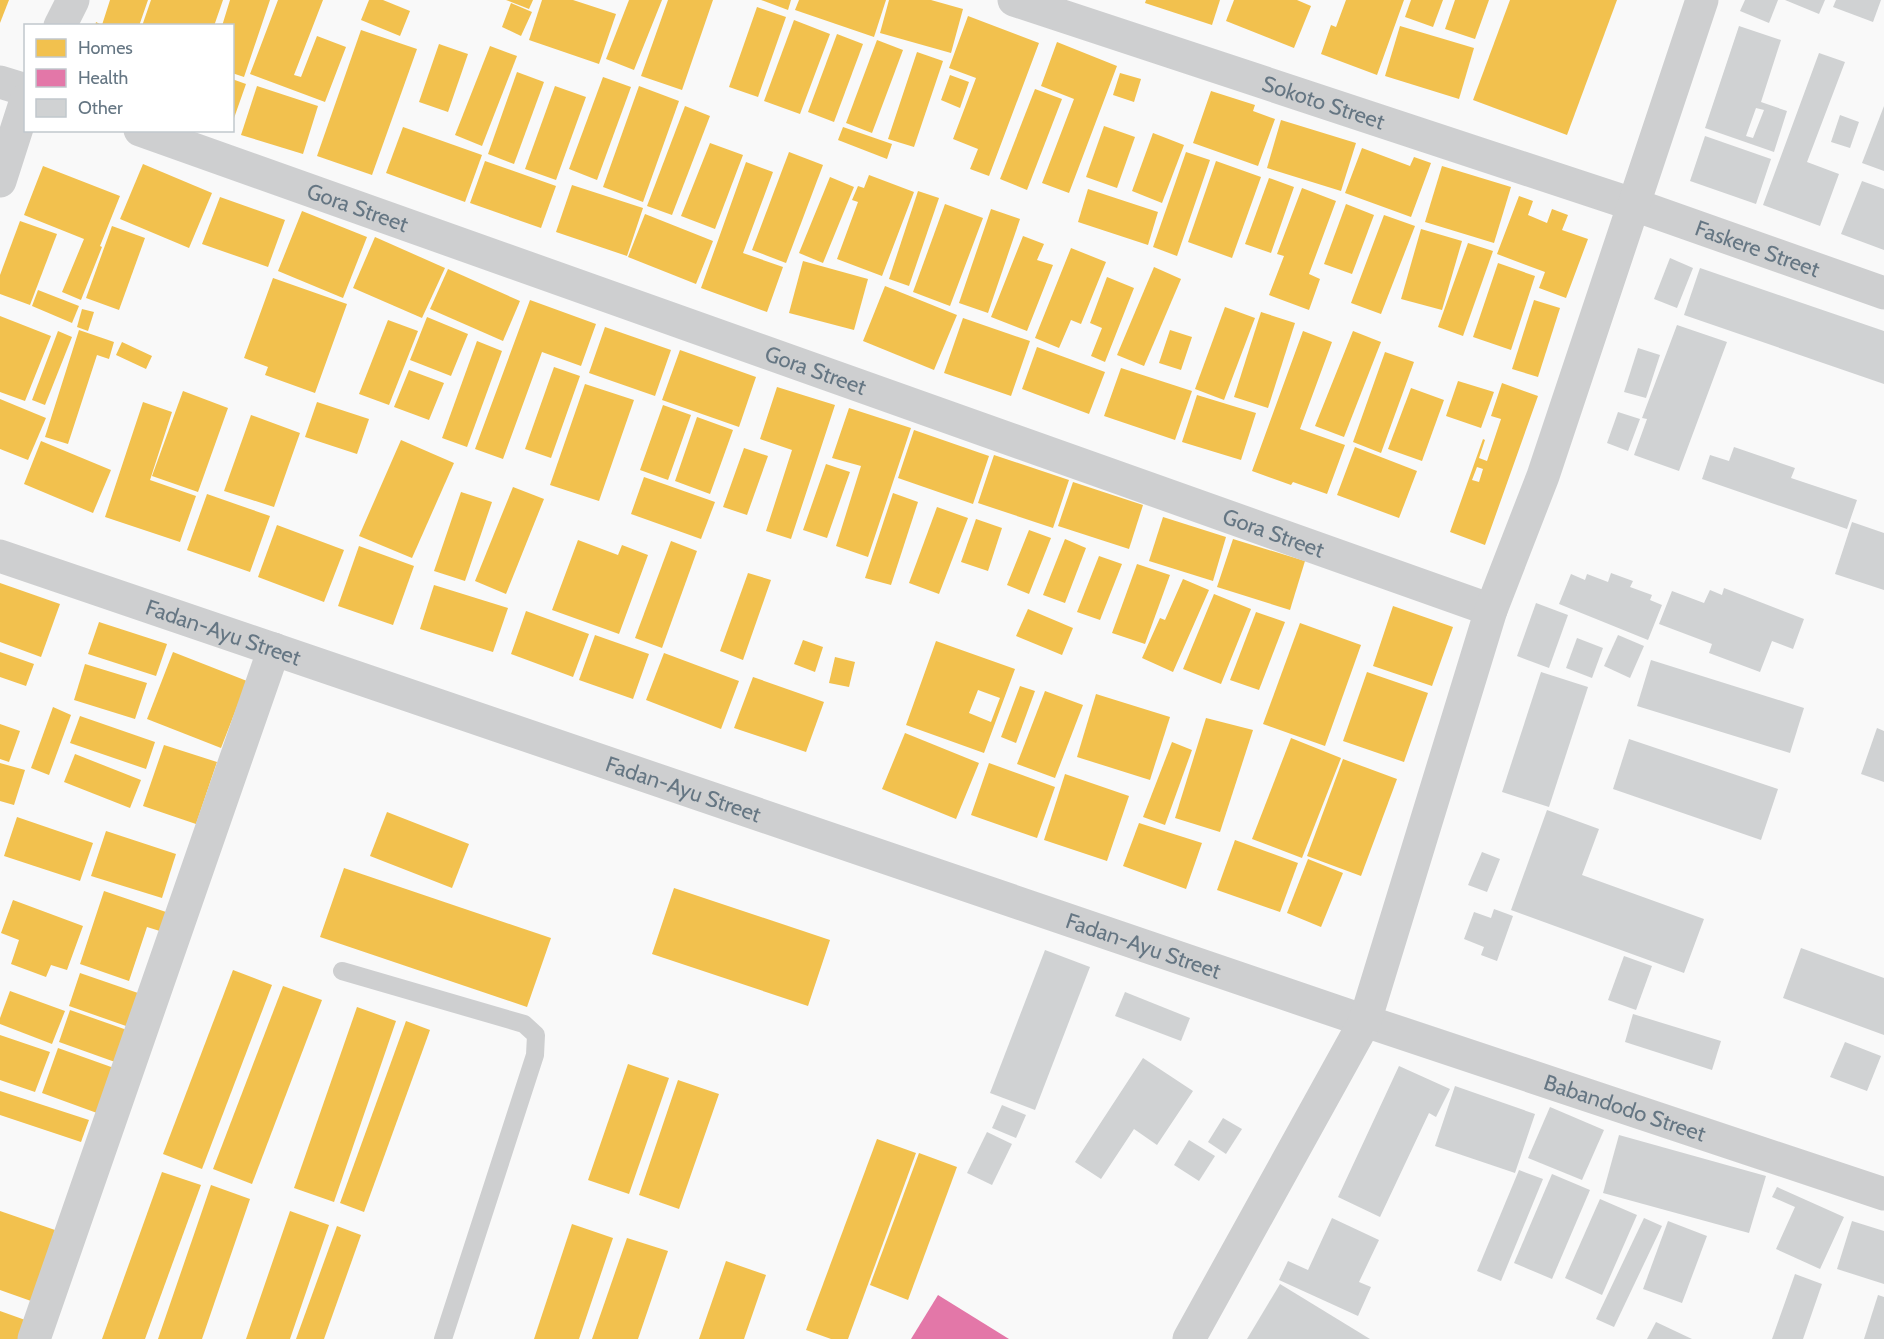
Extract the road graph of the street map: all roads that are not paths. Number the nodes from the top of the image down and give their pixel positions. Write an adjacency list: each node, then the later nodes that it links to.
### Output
1 (73, 0): 4 (street)
2 (1014, 0): 10 (street, Sokoto Street)
3 (1702, 0): 10 (street)
4 (61, 24)
5 (0, 82): 6 (street)
6 (24, 89)
7 (24, 105): 9 (street)
8 (146, 132): 13 (street, Gora Street)
9 (0, 181)
10 (1632, 204): 11 (street, Faskere Street); 13 (street)
11 (1884, 292)
12 (0, 556): 14 (street, Fadan-Ayu Street)
13 (1491, 610): 16 (street)
14 (274, 649): 16 (street, Fadan-Ayu Street); 18 (street)
15 (342, 971): 19 (lane)
16 (1365, 1021): 17 (street, Babandodo Street); 20 (street)
17 (1884, 1194)
18 (34, 1339)
19 (443, 1339)
20 (1189, 1339)

